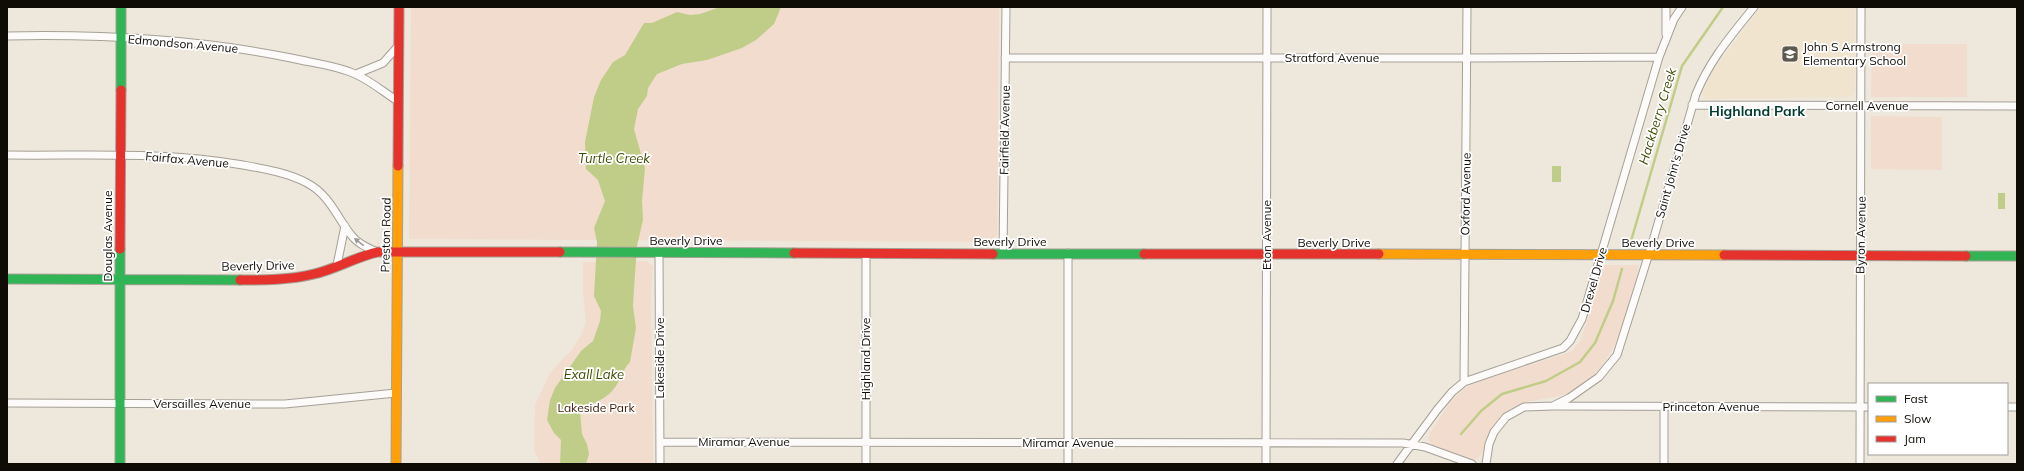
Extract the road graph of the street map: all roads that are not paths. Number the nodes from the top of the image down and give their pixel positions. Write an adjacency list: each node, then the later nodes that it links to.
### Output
1 (121, 7): 12 (street, Douglas Avenue)
2 (399, 7): 13 (street, Preston Road)
3 (1006, 7): 15 (street, Fairfield Avenue)
4 (1267, 7): 16 (street, Eton Avenue)
5 (1467, 7): 17 (street, Oxford Avenue)
6 (1666, 7): 11 (street)
7 (1682, 7): 11 (street, Drexel Drive)
8 (1754, 7): 20 (street, Saint John's Drive)
9 (1861, 7): 21 (street, Byron Avenue)
10 (7, 36): 12 (street, Edmondson Avenue)
11 (1666, 36): 14 (street, Drexel Drive)
12 (121, 38): 18 (street, Edmondson Avenue); 24 (street, Douglas Avenue)
13 (399, 45): 18 (street); 19 (street, Preston Road)
14 (1658, 57): 17 (street, Stratford Avenue); 34 (street, Drexel Drive)
15 (1005, 58): 16 (street, Stratford Avenue); 30 (street, Fairfield Avenue)
16 (1266, 58): 17 (street, Stratford Avenue); 32 (street, Eton Avenue)
17 (1466, 58): 33 (street, Oxford Avenue)
18 (356, 74): 19 (street, Edmondson Avenue)
19 (399, 102): 27 (street, Preston Road)
20 (1692, 105): 21 (street, Cornell Avenue); 35 (street, Saint John's Drive)
21 (1862, 106): 22 (street, Cornell Avenue); 36 (street, Byron Avenue)
22 (2017, 106)
23 (7, 155): 24 (street, Fairfax Avenue)
24 (120, 156): 25 (street, Fairfax Avenue); 40 (street, Douglas Avenue)
25 (346, 226): 26 (street, Fairfax Avenue, one-way to 25); 38 (street)
26 (378, 252): 27 (street, Beverly Drive); 38 (street, Beverly Drive)
27 (398, 252): 28 (street, Beverly Drive); 42 (street, Preston Road)
28 (659, 253): 29 (street, Beverly Drive); 49 (street, Lakeside Drive)
29 (866, 253): 30 (street, Beverly Drive); 50 (street, Highland Drive)
30 (1003, 254): 31 (street, Beverly Drive)
31 (1068, 254): 32 (street, Beverly Drive); 51 (street)
32 (1267, 254): 33 (street, Beverly Drive); 52 (street, Eton Avenue)
33 (1465, 255): 34 (street, Beverly Drive); 41 (street, Oxford Avenue)
34 (1601, 255): 35 (street, Beverly Drive); 41 (street, Drexel Drive)
35 (1649, 255): 36 (street, Beverly Drive); 45 (street, Saint John's Drive)
36 (1860, 256): 37 (street, Beverly Drive); 47 (street, Byron Avenue)
37 (2017, 256)
38 (337, 265): 40 (street, Beverly Drive)
39 (7, 279): 40 (street, Beverly Drive)
40 (120, 279): 44 (street, Douglas Avenue)
41 (1464, 382): 53 (street, Drexel Drive)
42 (396, 393): 44 (street, Versailles Avenue); 55 (street, Preston Road)
43 (7, 403): 44 (street, Versailles Avenue)
44 (120, 403): 54 (street, Douglas Avenue)
45 (1553, 406): 46 (street, Princeton Avenue); 62 (street, Saint John's Drive)
46 (1664, 407): 47 (street, Princeton Avenue); 63 (street)
47 (1860, 407): 48 (street, Princeton Avenue); 64 (street, Byron Avenue)
48 (1868, 407)
49 (660, 442): 50 (street, Miramar Avenue); 56 (street, Lakeside Drive)
50 (866, 442): 51 (street, Miramar Avenue); 57 (street, Highland Drive)
51 (1068, 443): 52 (street, Miramar Avenue); 58 (street)
52 (1266, 443): 53 (street, Miramar Avenue); 59 (street, Eton Avenue)
53 (1412, 444): 60 (street, Drexel Drive); 61 (street, Miramar Avenue)
54 (120, 464)
55 (396, 464)
56 (660, 464)
57 (866, 464)
58 (1068, 464)
59 (1266, 464)
60 (1397, 464)
61 (1472, 464)
62 (1486, 464)
63 (1664, 464)
64 (1860, 464)

